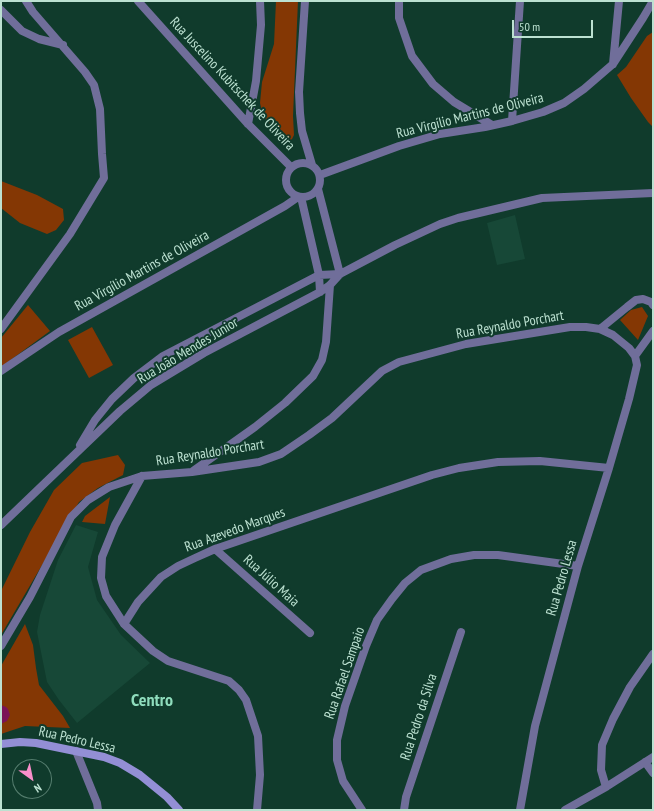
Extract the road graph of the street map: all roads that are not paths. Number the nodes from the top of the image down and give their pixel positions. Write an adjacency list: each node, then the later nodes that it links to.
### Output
1 (26, 1): 10 (street)
2 (138, 1): 13 (street, Rua Juscelino Kubitschek de Oliveira)
3 (260, 1): 13 (street)
4 (305, 1): 15 (street)
5 (399, 1): 14 (street)
6 (520, 1): 12 (street)
7 (619, 1): 11 (street)
8 (653, 1): 11 (street, Rua Virgílio Martins de Oliveira)
9 (1, 10): 10 (street)
10 (63, 45): 26 (street)
11 (613, 64): 12 (street, Rua Virgílio Martins de Oliveira)
12 (512, 121): 14 (street, Rua Virgílio Martins de Oliveira)
13 (248, 124): 16 (street, Rua Juscelino Kubitschek de Oliveira)
14 (492, 125): 17 (street, Rua Virgílio Martins de Oliveira)
15 (312, 165): 16 (street); 17 (street)
16 (291, 167): 20 (street)
17 (320, 175): 18 (street)
18 (318, 189): 20 (street); 21 (street)
19 (653, 193): 21 (street, Rua João Mendes Junior)
20 (300, 197): 22 (street); 30 (street, Rua Virgílio Martins de Oliveira)
21 (340, 274): 22 (street, Rua João Mendes Junior); 23 (street, Rua João Mendes Junior)
22 (319, 275): 24 (street); 31 (street, Rua João Mendes Junior)
23 (330, 285): 24 (street, Rua João Mendes Junior); 33 (street)
24 (320, 292): 31 (street, Rua João Mendes Junior)
25 (653, 305): 27 (street)
26 (1, 329)
27 (600, 329): 29 (street, Rua Reynaldo Porchart); 33 (street, Rua Reynaldo Porchart)
28 (653, 331): 29 (street)
29 (635, 356): 32 (street, Rua Pedro Lessa)
30 (1, 371)
31 (74, 454): 35 (street)
32 (608, 468): 36 (street, Rua Azevedo Marques); 37 (street, Rua Pedro Lessa)
33 (192, 472): 34 (street, Rua Reynaldo Porchart)
34 (142, 476): 38 (street); 41 (street, Rua Reynaldo Porchart)
35 (1, 526)
36 (215, 549): 38 (street, Rua Azevedo Marques); 40 (street, Rua Júlio Maia)
37 (578, 566): 52 (street, Rua Rafael Sampaio); 54 (street, Rua Pedro Lessa)
38 (124, 624): 51 (street)
39 (461, 632): 53 (street, Rua Pedro da Silva)
40 (310, 633)
41 (1, 646)
42 (653, 654): 48 (street)
43 (1, 744): 44 (main road, Rua Pedro Lessa)
44 (76, 751): 49 (street); 50 (main road, Rua Pedro Lessa)
45 (653, 757): 46 (street)
46 (645, 762): 47 (street); 48 (street)
47 (653, 773)
48 (606, 788): 55 (street)
49 (98, 810)
50 (179, 810)
51 (257, 810)
52 (362, 810)
53 (404, 810)
54 (520, 810)
55 (564, 810)

